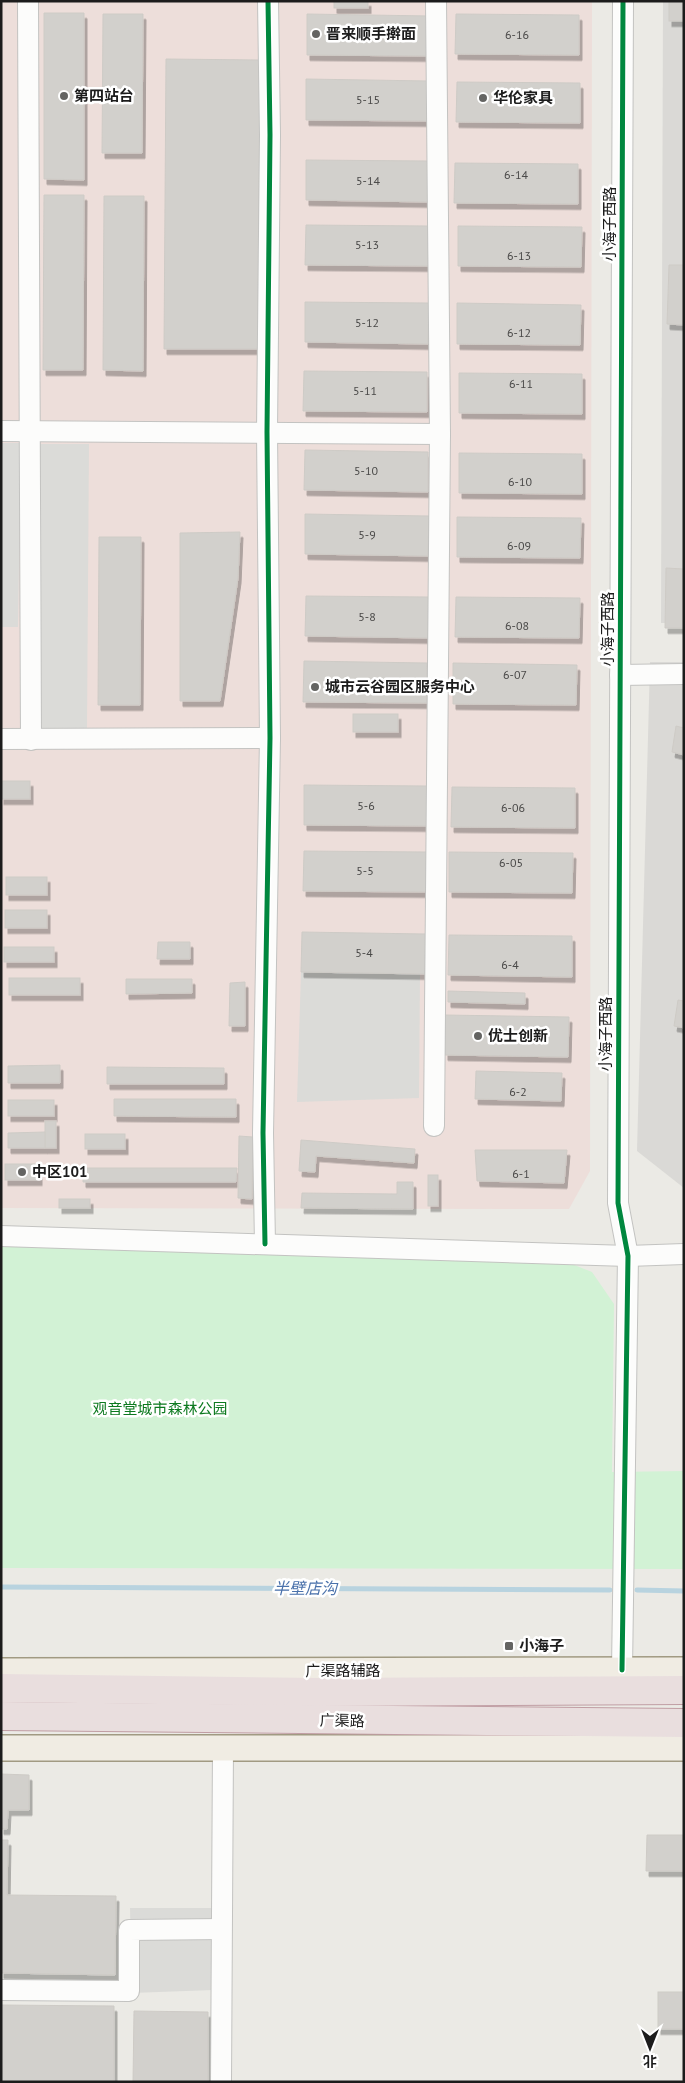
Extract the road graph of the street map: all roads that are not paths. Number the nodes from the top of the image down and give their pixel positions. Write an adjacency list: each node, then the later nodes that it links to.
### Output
1 (28, 1): 6 (street)
2 (268, 1): 7 (street)
3 (436, 1): 8 (street)
4 (623, 1): 10 (street, 小海子西路)
5 (1, 431): 6 (street)
6 (30, 432): 7 (street); 13 (street)
7 (266, 432): 8 (street); 11 (street)
8 (440, 434): 14 (street)
9 (684, 674): 10 (street)
10 (620, 676): 18 (street, 小海子西路)
11 (270, 738): 13 (street); 16 (street)
12 (1, 739): 13 (street)
13 (31, 740)
14 (434, 1126)
15 (1, 1236): 16 (street)
16 (265, 1244): 18 (street)
17 (684, 1254): 18 (street)
18 (628, 1256): 19 (street, 小海子西路)
19 (622, 1670): 20 (main road, 广渠路辅路); 21 (main road, 广渠路辅路)
20 (684, 1670)
21 (1, 1672)
22 (1, 1688): 23 (highway, 广渠路)
23 (684, 1690)
24 (1, 1716): 25 (highway, 广渠路)
25 (684, 1723)
26 (1, 1748): 27 (main road, 广渠路)
27 (223, 1748): 28 (main road, 广渠路); 29 (street)
28 (684, 1748)
29 (221, 1930): 30 (street); 31 (street)
30 (1, 1990)
31 (221, 2082)

